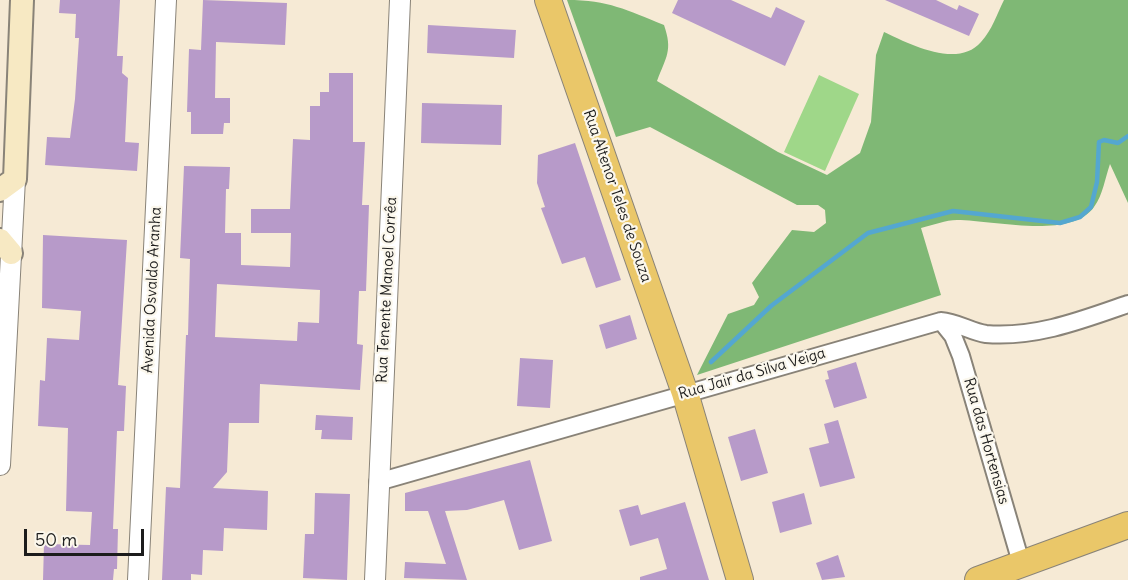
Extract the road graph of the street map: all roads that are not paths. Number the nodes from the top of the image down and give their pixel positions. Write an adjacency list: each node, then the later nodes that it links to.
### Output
1 (22, 0): 5 (main road)
2 (166, 0): 16 (street, Avenida Osvaldo Aranha)
3 (400, 0): 13 (street, Rua Tenente Manoel Corrêa)
4 (548, 0): 11 (main road, Rua Altenor Teles de Souza)
5 (18, 94): 6 (main road); 7 (main road)
6 (0, 140)
7 (7, 184): 8 (street)
8 (5, 247): 12 (street)
9 (1128, 304): 10 (street)
10 (941, 321): 11 (street, Rua Jair da Silva Veiga); 15 (street, Rua das Hortensias)
11 (685, 393): 13 (street, Rua Jair da Silva Veiga); 18 (main road, Rua Altenor Teles de Souza)
12 (0, 465)
13 (378, 483): 17 (street, Rua Tenente Manoel Corrêa)
14 (1128, 525): 15 (main road)
15 (1022, 566): 19 (main road)
16 (138, 580)
17 (375, 580)
18 (740, 580)
19 (978, 580)

